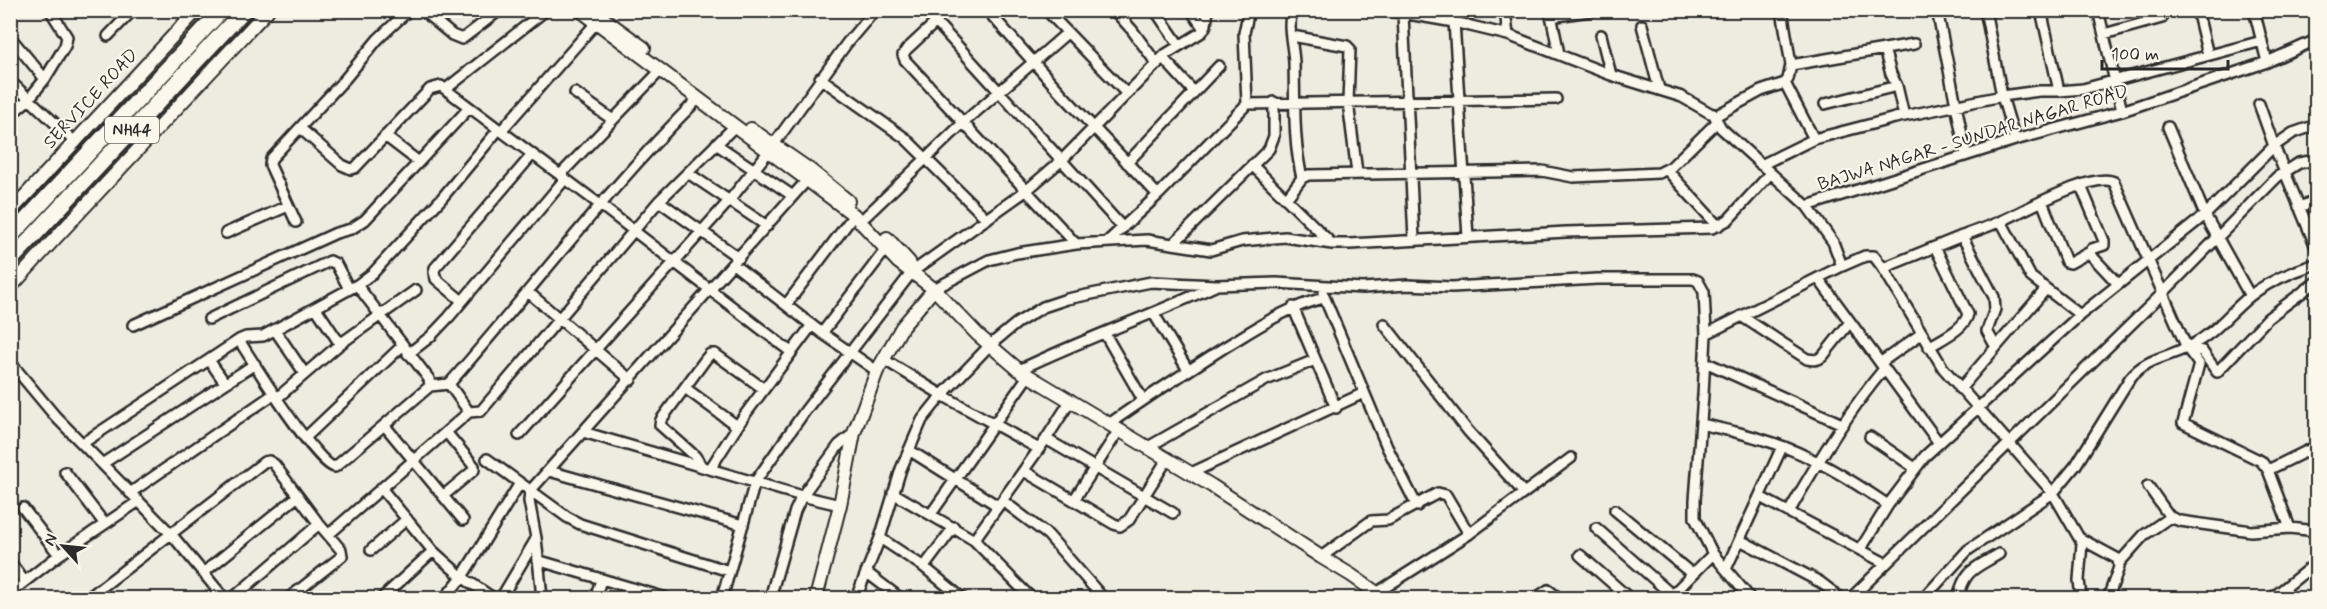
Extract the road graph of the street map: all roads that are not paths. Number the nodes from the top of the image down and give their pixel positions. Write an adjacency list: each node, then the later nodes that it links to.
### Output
1 (50, 10): 67 (street)
2 (133, 10): 47 (street)
3 (196, 10): 108 (street, SERVICE ROAD)
4 (222, 10): 158 (highway, NH44)
5 (244, 10): 171 (highway, NH44)
6 (268, 10): 184 (street)
7 (409, 10): 103 (street)
8 (422, 10): 9 (street)
9 (500, 10)
10 (546, 10): 72 (street)
11 (580, 10): 40 (street)
12 (592, 10): 111 (street)
13 (875, 10): 66 (street)
14 (925, 10): 39 (street)
15 (987, 10): 60 (street)
16 (1114, 10): 59 (street)
17 (1155, 10): 53 (street)
18 (1191, 10): 42 (street)
19 (1208, 10): 42 (street)
20 (1249, 10): 88 (street)
21 (1292, 10): 48 (street)
22 (1385, 10): 35 (street)
23 (1504, 10): 45 (street)
24 (1595, 10): 36 (street)
25 (1793, 10): 33 (street)
26 (1937, 10): 91 (street)
27 (1985, 10): 79 (street)
28 (2041, 10): 76 (street)
29 (2098, 10): 44 (street)
30 (2197, 10): 57 (street)
31 (2254, 10): 51 (street)
32 (1051, 12): 43 (street)
33 (1782, 12): 63 (street)
34 (1417, 13): 35 (street); 37 (street)
35 (1403, 14): 84 (street)
36 (1551, 14): 56 (street)
37 (1451, 18): 45 (street); 81 (street)
38 (2162, 18): 44 (street)
39 (936, 22): 74 (street); 98 (street)
40 (596, 23): 64 (street); 104 (street)
41 (1642, 25): 73 (street)
42 (1204, 29): 53 (street)
43 (1067, 33): 60 (street); 78 (street)
44 (2104, 34): 68 (street)
45 (1508, 35): 56 (street)
46 (1601, 35): 65 (street)
47 (108, 36)
48 (1292, 36): 86 (street); 87 (street)
49 (10, 37): 54 (street)
50 (2316, 40): 61 (street, BAJWA NAGAR - SUNDAR NAGAR ROAD)
51 (2262, 41): 57 (street); 61 (street)
52 (1914, 44): 55 (street)
53 (1179, 45): 59 (street)
54 (20, 49): 58 (street); 67 (street)
55 (1884, 49): 63 (street); 71 (street)
56 (1558, 54): 65 (street)
57 (2208, 55): 68 (street)
58 (10, 56)
59 (1160, 61): 75 (street); 78 (street)
60 (1033, 62): 74 (street); 101 (street)
61 (2267, 62): 93 (street, BAJWA NAGAR - SUNDAR NAGAR ROAD)
62 (1219, 66): 75 (street)
63 (1791, 66): 70 (street)
64 (661, 70): 80 (street); 97 (street)
65 (1611, 75): 73 (street)
66 (820, 78): 111 (street); 114 (street)
67 (45, 80): 83 (street)
68 (2115, 80): 76 (street); 93 (street)
69 (10, 81): 83 (street)
70 (1785, 83): 96 (street); 106 (street)
71 (1897, 86): 89 (street); 95 (street)
72 (446, 89): 92 (street); 105 (street)
73 (1659, 89): 96 (street)
74 (999, 91): 98 (street); 116 (street)
75 (1194, 92): 118 (street)
76 (2059, 92): 79 (street)
77 (575, 93): 97 (street)
78 (1126, 93): 101 (street)
79 (2002, 96): 91 (street); 107 (street)
80 (698, 99): 100 (street); 141 (street)
81 (1460, 99): 82 (street); 84 (street); 127 (street)
82 (1556, 99)
83 (28, 100): 94 (street); 108 (street)
84 (1408, 101): 86 (street); 126 (street)
85 (1274, 102): 87 (street); 88 (street); 119 (street)
86 (1348, 102): 87 (street); 125 (street)
87 (1295, 103): 130 (street)
88 (1247, 104): 134 (street)
89 (1826, 104)
90 (2259, 104): 110 (street)
91 (1955, 105): 95 (street); 113 (street)
92 (469, 108): 104 (street); 117 (street)
93 (2122, 111): 107 (street, BAJWA NAGAR - SUNDAR NAGAR ROAD)
94 (10, 115)
95 (1904, 116): 106 (street)
96 (1715, 119): 120 (street); 122 (street)
97 (613, 120): 129 (street)
98 (963, 123): 114 (street); 133 (street)
99 (2316, 125): 110 (street)
100 (734, 126): 109 (street); 111 (street)
101 (1093, 127): 116 (street); 118 (street)
102 (2168, 127): 146 (street)
103 (300, 128): 105 (street); 142 (street)
104 (500, 130): 112 (street); 183 (street)
105 (385, 135): 117 (street)
106 (1814, 139): 120 (street)
107 (2015, 140): 113 (street, BAJWA NAGAR - SUNDAR NAGAR ROAD)
108 (76, 143): 145 (street, SERVICE ROAD)
109 (716, 144): 121 (street); 124 (street)
110 (2274, 146): 123 (street); 146 (street)
111 (771, 148): 121 (street); 131 (street); 147 (street)
112 (532, 155): 129 (street); 193 (street)
113 (1966, 155): 143 (street, BAJWA NAGAR - SUNDAR NAGAR ROAD)
114 (926, 157): 147 (street); 148 (street)
115 (2316, 159): 123 (street)
116 (1062, 160): 133 (street); 153 (street)
117 (419, 162): 205 (street)
118 (1127, 163): 134 (street)
119 (1252, 165): 136 (street); 164 (street)
120 (1761, 165): 128 (street)
121 (754, 170): 135 (street); 138 (street)
122 (1667, 170): 127 (street); 152 (street)
123 (2284, 170): 144 (street); 160 (street)
124 (688, 173): 137 (street); 138 (street)
125 (1357, 173): 126 (street); 130 (street)
126 (1410, 173): 127 (street); 161 (street)
127 (1463, 174): 159 (street)
128 (1770, 174): 143 (street); 152 (street)
129 (562, 177): 141 (street); 193 (street)
130 (1302, 178): 136 (street)
131 (808, 179): 135 (street); 147 (street)
132 (2081, 186): 139 (street); 169 (street); 170 (street)
133 (1027, 190): 148 (street); 163 (street)
134 (1158, 195): 153 (street)
135 (793, 196): 151 (street)
136 (1286, 199): 165 (street)
137 (659, 201): 154 (street); 155 (street)
138 (729, 201): 151 (street); 155 (street)
139 (2042, 201): 149 (street); 169 (street)
140 (2316, 201): 144 (street)
141 (599, 204): 154 (street); 189 (street)
142 (288, 206): 150 (street); 156 (street)
143 (1807, 206): 175 (street)
144 (2298, 207): 167 (street)
145 (10, 212)
146 (2205, 215): 160 (street); 170 (street)
147 (860, 216): 168 (street); 177 (street); 194 (street)
148 (987, 219): 177 (street)
149 (2001, 221): 157 (street); 186 (street)
150 (296, 222)
151 (767, 226): 173 (street)
152 (1718, 226): 159 (street)
153 (1123, 228): 162 (street)
154 (634, 231): 172 (street); 201 (street)
155 (701, 231): 172 (street); 173 (street)
156 (226, 233)
157 (1962, 236): 166 (street); 216 (street)
158 (10, 237)
159 (1468, 237): 161 (street)
160 (2217, 238): 190 (street); 191 (street)
161 (1414, 239): 165 (street)
162 (1107, 242): 163 (street); 164 (street)
163 (1076, 244): 185 (street)
164 (1173, 244): 165 (street)
165 (1332, 244)
166 (1935, 247): 176 (street); 215 (street)
167 (2316, 247)
168 (886, 249): 177 (street); 208 (street)
169 (2090, 252): 180 (street)
170 (2149, 260): 180 (street); 190 (street)
171 (10, 261)
172 (674, 261): 188 (street); 218 (street)
173 (736, 261): 188 (street); 194 (street)
174 (2316, 264): 191 (street)
175 (1842, 266): 176 (street); 178 (street)
176 (1883, 268): 211 (street)
177 (912, 272): 185 (street); 221 (street)
178 (1818, 278): 200 (street); 203 (street)
179 (2316, 282): 217 (street)
180 (2118, 284): 198 (street)
181 (1216, 285): 182 (street); 197 (street); 214 (street)
182 (1320, 286): 192 (street); 210 (street)
183 (353, 287): 196 (street); 199 (street); 202 (street)
184 (10, 288)
185 (934, 289): 214 (street); 222 (street)
186 (2046, 289): 198 (street); 216 (street)
187 (416, 290): 199 (street)
188 (711, 290): 220 (street); 233 (street)
189 (528, 291): 201 (street); 235 (street)
190 (2163, 293): 217 (street); 263 (street)
191 (2250, 296): 217 (street)
192 (1324, 298): 195 (street); 240 (street)
193 (462, 301): 219 (street)
194 (786, 305): 206 (street)
195 (1293, 307): 224 (street); 229 (street)
196 (316, 308): 207 (street); 213 (street)
197 (1154, 314): 209 (street); 229 (street)
198 (2080, 315): 246 (street)
199 (378, 316): 213 (street); 219 (street)
200 (1741, 316): 203 (street); 210 (street)
201 (560, 318): 218 (street); 247 (street)
202 (209, 319)
203 (1850, 322): 228 (street)
204 (1384, 324): 292 (street)
205 (133, 325)
206 (812, 325): 208 (street); 220 (street)
207 (275, 330): 212 (street); 232 (street)
208 (822, 333): 221 (street)
209 (1105, 334): 231 (street); 244 (street)
210 (1706, 334): 226 (street)
211 (1921, 334): 215 (street); 228 (street)
212 (239, 340): 223 (street); 227 (street)
213 (340, 344): 232 (street)
214 (990, 345): 231 (street); 241 (street)
215 (1929, 347): 238 (street)
216 (1996, 347): 238 (street)
217 (2187, 348): 278 (street); 289 (street)
218 (595, 349): 233 (street); 257 (street)
219 (405, 350): 236 (street); 259 (street)
220 (790, 352): 239 (street)
221 (849, 353): 230 (street); 284 (street)
222 (883, 359): 230 (street); 241 (street)
223 (209, 360): 234 (street); 261 (street)
224 (1315, 360): 245 (street); 264 (street)
225 (10, 362): 261 (street)
226 (1705, 362): 249 (street); 250 (street)
227 (255, 364): 234 (street); 242 (street)
228 (1882, 366): 250 (street); 262 (street)
229 (1188, 370): 244 (street)
230 (877, 371): 256 (street)
231 (1024, 373): 243 (street); 248 (street)
232 (305, 374): 242 (street)
233 (631, 380): 255 (street)
234 (225, 383): 274 (street)
235 (448, 384): 236 (street); 247 (street)
236 (430, 386): 251 (street)
237 (685, 388): 239 (street); 252 (street); 276 (street)
238 (1960, 388): 246 (street)
239 (764, 389): 252 (street)
240 (1364, 393): 245 (street); 303 (street)
241 (942, 395): 248 (street); 268 (street)
242 (275, 396): 259 (street); 290 (street)
243 (1071, 400): 253 (street); 260 (street)
244 (1143, 400): 253 (street)
245 (1336, 408): 282 (street)
246 (1977, 408): 262 (street); 263 (street)
247 (468, 412): 254 (street)
248 (994, 422): 266 (street); 283 (street)
249 (1701, 424): 265 (street); 330 (street)
250 (1842, 424): 273 (street)
251 (385, 426): 259 (street); 272 (street)
252 (737, 426): 276 (street)
253 (1114, 427): 264 (street); 275 (street)
254 (446, 432): 272 (street); 294 (street)
255 (583, 432): 276 (street); 279 (street)
256 (854, 433): 295 (street); 301 (street)
257 (519, 435)
258 (1870, 437): 277 (street)
259 (305, 438)
260 (1046, 439): 266 (street); 275 (street)
261 (83, 443): 274 (street)
262 (1939, 443): 277 (street)
263 (2010, 444): 289 (street); 337 (street)
264 (1148, 447): 269 (street)
265 (1782, 447): 273 (street); 297 (street)
266 (1039, 449): 280 (street)
267 (2311, 449): 278 (street)
268 (909, 450): 283 (street); 291 (street)
269 (1168, 458): 282 (street); 296 (street)
270 (1571, 458): 292 (street)
271 (487, 459): 285 (street)
272 (414, 460): 287 (street); 294 (street)
273 (1817, 462): 302 (street); 306 (street)
274 (102, 464): 290 (street)
275 (1094, 467): 296 (street); 298 (street)
276 (706, 468): 284 (street)
277 (1915, 468): 302 (street)
278 (2268, 470): 317 (street)
279 (549, 471): 288 (street); 314 (street)
280 (1024, 471): 298 (street); 300 (street)
281 (65, 472): 312 (street)
282 (1191, 473): 334 (street)
283 (956, 479): 300 (street); 308 (street)
284 (755, 482): 295 (street); 314 (street)
285 (520, 483): 288 (street); 346 (street)
286 (2148, 486): 309 (street)
287 (381, 488): 310 (street); 321 (street)
288 (530, 491): 322 (street); 342 (street)
289 (2053, 492): 324 (street); 377 (street)
290 (130, 493): 299 (street)
291 (893, 493): 308 (street); 323 (street)
292 (1524, 493): 319 (street)
293 (297, 496): 313 (street); 320 (street); 344 (street)
294 (443, 496): 311 (street)
295 (801, 496): 301 (street); 364 (street)
296 (1145, 496): 298 (street); 307 (street)
297 (1761, 497): 306 (street); 326 (street)
298 (1074, 500)
299 (139, 501): 312 (street); 320 (street)
300 (1000, 504): 325 (street); 370 (street)
301 (840, 505): 365 (street)
302 (1888, 505): 328 (street)
303 (1417, 506): 319 (street); 334 (street)
304 (24, 508): 332 (street)
305 (1615, 510): 345 (street)
306 (1789, 512): 328 (street)
307 (1173, 513)
308 (931, 514): 315 (street)
309 (2170, 517): 317 (street); 338 (street)
310 (407, 519): 327 (street); 329 (street)
311 (463, 520)
312 (104, 523): 332 (street)
313 (319, 524): 321 (street); 354 (street)
314 (743, 525): 342 (street)
315 (954, 527): 325 (street); 340 (street)
316 (1596, 528): 351 (street)
317 (2290, 528): 318 (street)
318 (2316, 531)
319 (1469, 534): 350 (street)
320 (172, 535): 344 (street); 352 (street)
321 (328, 535): 355 (street)
322 (536, 538): 335 (street); 359 (street)
323 (880, 538): 340 (street); 343 (street)
324 (2081, 539): 338 (street); 379 (street)
325 (974, 540): 369 (street)
326 (1740, 540): 341 (street); 375 (street)
327 (371, 550)
328 (1860, 550): 337 (street)
329 (433, 551): 346 (street); 356 (street)
330 (1713, 554): 341 (street); 345 (street)
331 (1999, 554): 378 (street)
332 (58, 555): 348 (street)
333 (1580, 555): 373 (street)
334 (1321, 557): 350 (street)
335 (537, 560): 347 (street); 360 (street)
336 (10, 562): 348 (street)
337 (1885, 563): 376 (street)
338 (2119, 563): 380 (street)
339 (2316, 563): 381 (street)
340 (924, 567): 368 (street)
341 (1726, 569): 374 (street)
342 (729, 571): 363 (street)
343 (866, 572): 366 (street); 367 (street)
344 (203, 573): 353 (street)
345 (1692, 574): 351 (street)
346 (462, 577): 357 (street); 358 (street)
347 (601, 580): 361 (street); 362 (street)
348 (24, 581): 349 (street)
349 (10, 592)
350 (1381, 595)
351 (1671, 597)
352 (88, 598)
353 (224, 598)
354 (233, 598)
355 (289, 598)
356 (382, 598)
357 (445, 598)
358 (493, 598)
359 (501, 598)
360 (542, 598)
361 (595, 598)
362 (666, 598)
363 (722, 598)
364 (770, 598)
365 (816, 598)
366 (856, 598)
367 (900, 598)
368 (962, 598)
369 (1031, 598)
370 (1102, 598)
371 (1536, 598): 372 (street)
372 (1559, 598)
373 (1629, 598)
374 (1750, 598)
375 (1841, 598)
376 (1851, 598)
377 (1924, 598)
378 (1958, 598)
379 (2080, 598)
380 (2108, 598)
381 (2272, 598)

